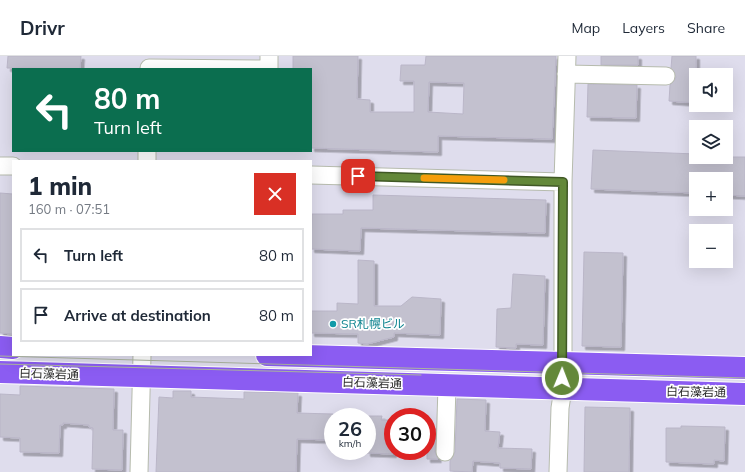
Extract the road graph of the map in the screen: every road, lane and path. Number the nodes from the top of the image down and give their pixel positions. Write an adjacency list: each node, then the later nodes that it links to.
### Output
1 (269, 56): 5 (street)
2 (567, 56): 6 (street)
3 (149, 64): 4 (street)
4 (238, 68)
5 (269, 68)
6 (566, 74): 7 (street); 11 (street)
7 (666, 76)
8 (0, 166): 9 (street)
9 (12, 166)
10 (312, 175): 11 (street)
11 (563, 182): 16 (street)
12 (0, 347): 13 (main road)
13 (12, 348)
14 (142, 356): 19 (street)
15 (304, 356): 16 (main road, 白石藻岩通)
16 (562, 363): 17 (main road, 白石藻岩通); 21 (street)
17 (745, 368)
18 (0, 372): 19 (main road, 白石藻岩通)
19 (141, 377): 20 (main road, 白石藻岩通); 24 (street)
20 (447, 386): 21 (main road, 白石藻岩通); 23 (street)
21 (563, 389): 22 (main road, 白石藻岩通); 25 (street)
22 (745, 394)
23 (445, 452)
24 (139, 472)
25 (558, 472)

